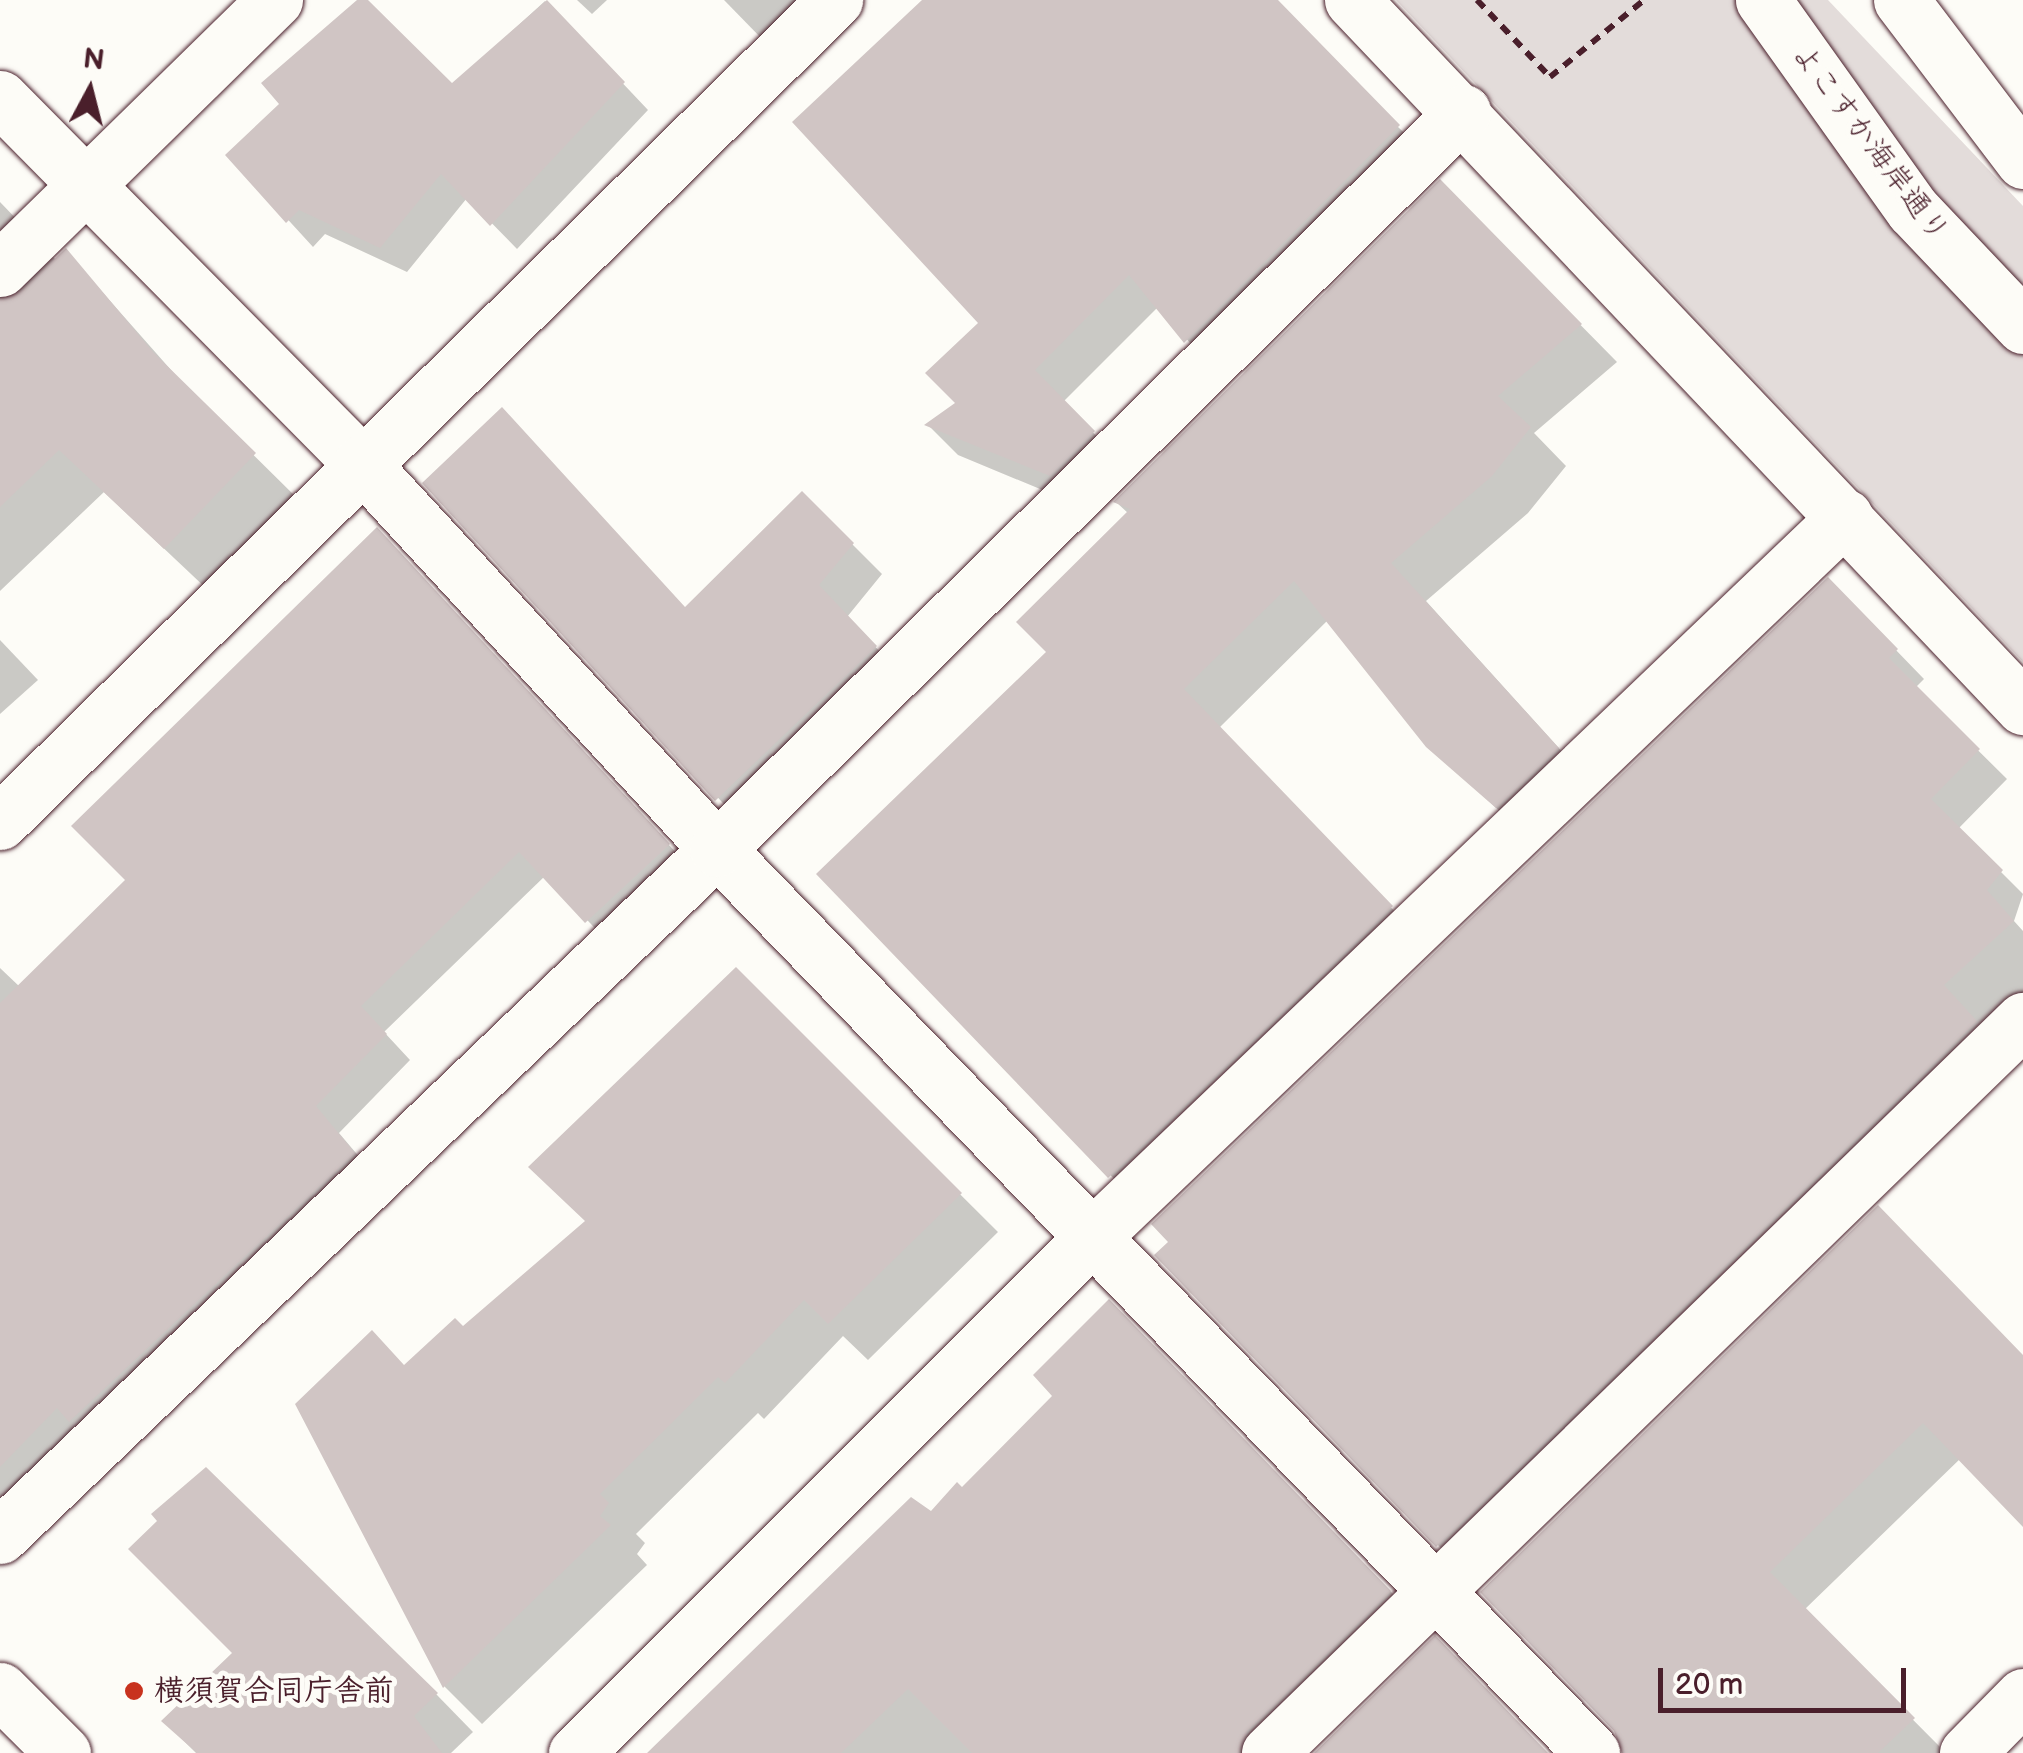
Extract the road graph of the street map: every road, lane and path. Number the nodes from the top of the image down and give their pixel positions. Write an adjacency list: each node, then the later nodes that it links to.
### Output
1 (275, 0): 11 (main road)
2 (834, 0): 14 (main road)
3 (1352, 0): 9 (main road)
4 (1477, 0): 5 (path)
5 (1644, 0)
6 (1763, 0): 13 (main road, よこすか海岸通り)
7 (1901, 0): 10 (main road)
8 (0, 98): 11 (main road)
9 (1463, 112): 15 (main road); 18 (main road)
10 (2010, 147)
11 (87, 186): 12 (main road); 14 (main road)
12 (0, 269)
13 (2023, 326)
14 (361, 463): 17 (main road); 18 (main road)
15 (1845, 516): 16 (main road); 20 (main road)
16 (2023, 707)
17 (0, 822)
18 (716, 849): 20 (main road); 21 (main road)
19 (2023, 1020): 22 (main road)
20 (1095, 1234): 22 (main road); 26 (main road)
21 (0, 1536)
22 (1435, 1593): 27 (main road); 28 (main road)
23 (0, 1690): 25 (main road)
24 (2023, 1696): 29 (main road)
25 (63, 1753)
26 (576, 1753)
27 (1269, 1753)
28 (1592, 1753)
29 (1967, 1753)

